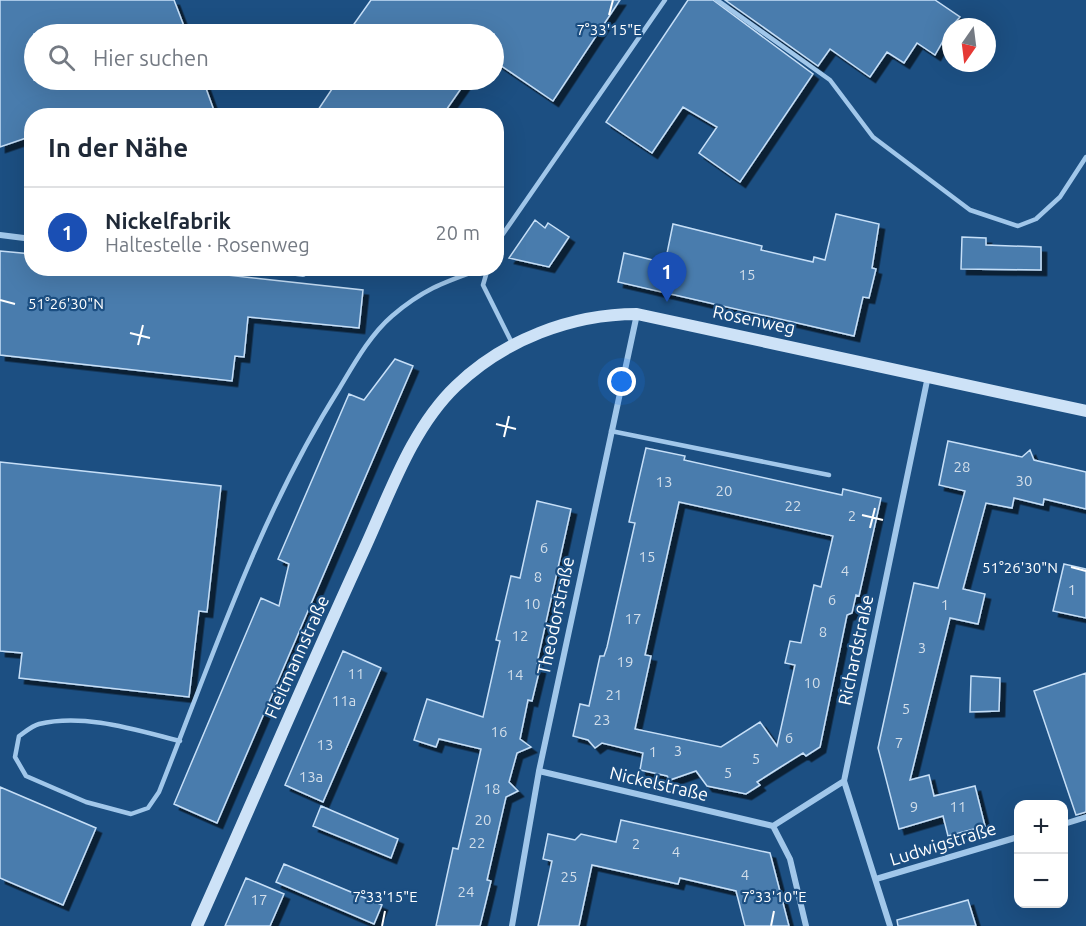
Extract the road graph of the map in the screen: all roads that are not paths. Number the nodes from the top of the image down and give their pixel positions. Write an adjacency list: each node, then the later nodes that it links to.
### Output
1 (665, 0): 4 (lane)
2 (717, 0): 3 (lane)
3 (1086, 157)
4 (504, 232)
5 (0, 235): 6 (street)
6 (24, 238)
7 (463, 276): 16 (lane)
8 (485, 276): 10 (lane)
9 (637, 315): 10 (street, Rosenweg); 11 (street, Rosenweg); 14 (street, Theodorstraße)
10 (513, 346): 12 (street, Rosenweg)
11 (928, 376): 13 (street, Rosenweg); 18 (street, Richardstraße)
12 (438, 407): 24 (street, Fleitmannstraße)
13 (1086, 411)
14 (611, 431): 15 (lane); 17 (street, Theodorstraße)
15 (829, 475)
16 (180, 741): 16 (lane)
17 (539, 771): 21 (street, Nickelstraße); 25 (street, Theodorstraße)
18 (844, 781): 21 (street); 23 (street, Richardstraße)
19 (1086, 817): 20 (street)
20 (1068, 823)
21 (773, 826): 26 (street)
22 (1014, 838): 23 (street, Ludwigstraße)
23 (876, 879): 27 (street, Richardstraße)
24 (197, 926)
25 (512, 926)
26 (806, 926)
27 (891, 926)

